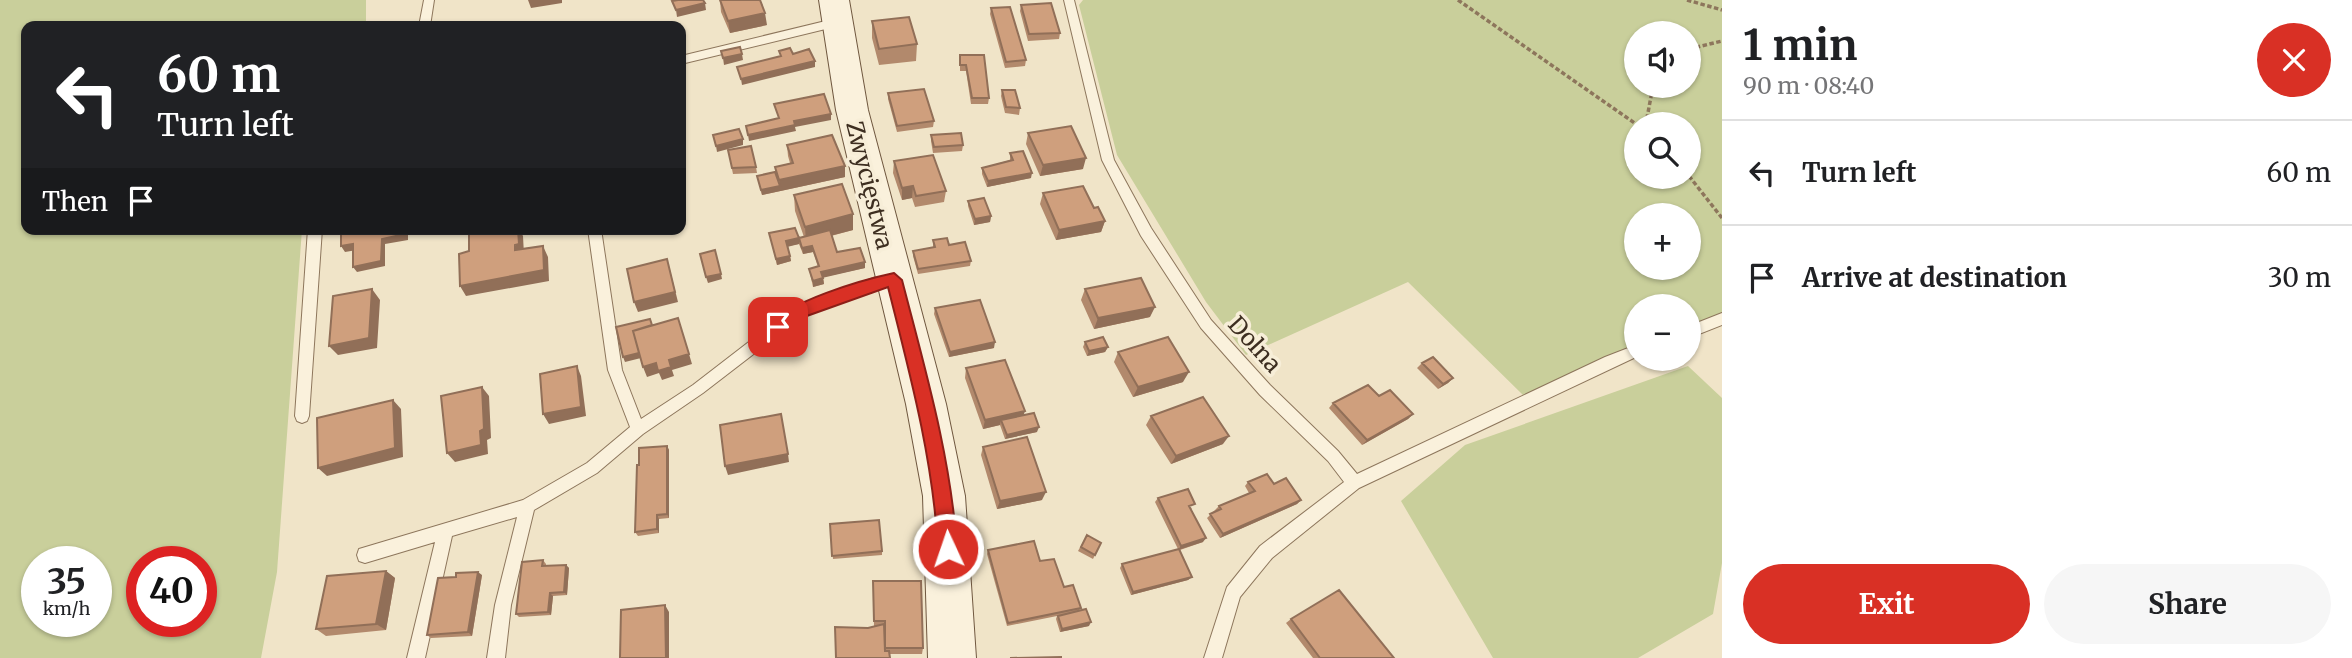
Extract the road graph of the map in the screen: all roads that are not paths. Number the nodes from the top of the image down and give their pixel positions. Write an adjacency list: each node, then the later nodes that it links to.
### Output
1 (429, 0): 4 (lane)
2 (1069, 0): 14 (lane, Dolna)
3 (836, 11): 5 (lane); 8 (street, Zwycięstwa)
4 (426, 21)
5 (686, 58)
6 (314, 235): 12 (lane)
7 (595, 235): 13 (lane)
8 (894, 280): 13 (lane); 20 (street, Zwycięstwa)
9 (1722, 319): 10 (lane)
10 (1701, 327)
11 (1624, 356): 14 (lane)
12 (302, 416)
13 (638, 429): 15 (lane)
14 (1354, 483): 21 (lane)
15 (527, 506): 16 (lane); 19 (lane)
16 (445, 532): 17 (lane); 18 (lane)
17 (365, 555)
18 (416, 658)
19 (496, 658)
20 (952, 658)
21 (1213, 658)

